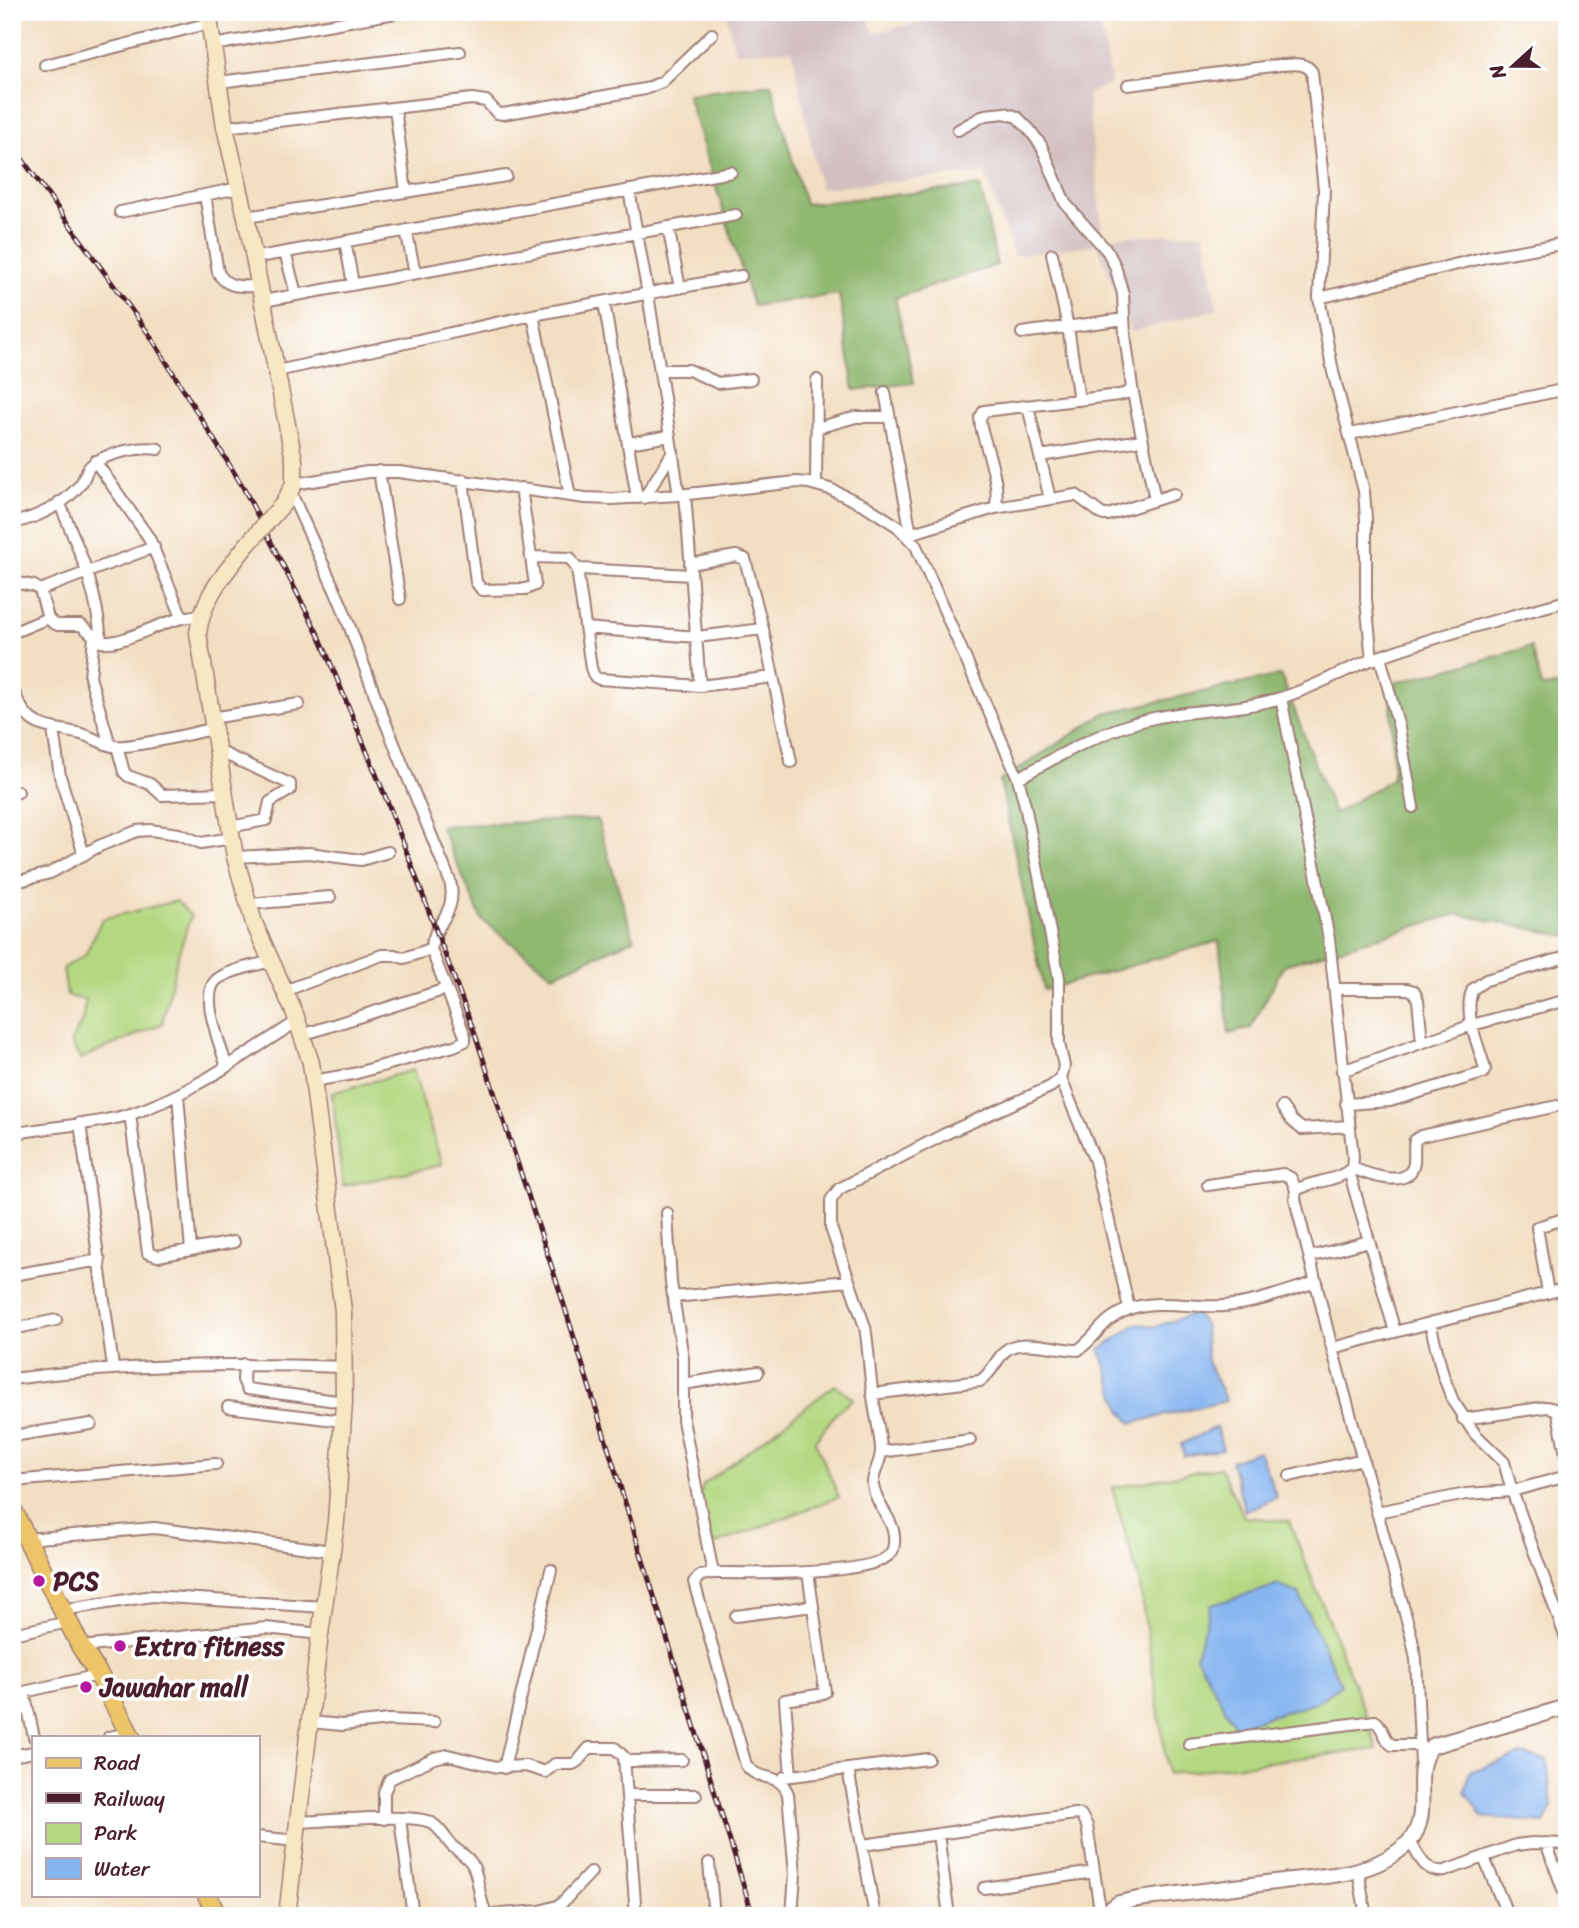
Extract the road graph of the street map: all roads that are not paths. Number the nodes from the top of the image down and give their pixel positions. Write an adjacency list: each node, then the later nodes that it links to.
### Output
1 (401, 12): 2 (street)
2 (375, 14): 5 (street)
3 (209, 17): 5 (main road); 7 (street)
4 (712, 34): 10 (street)
5 (213, 45): 8 (main road)
6 (460, 51): 8 (street)
7 (45, 65)
8 (219, 82): 11 (main road)
9 (1128, 85): 37 (street)
10 (395, 108): 11 (street); 17 (street)
11 (225, 127): 15 (main road)
12 (958, 130): 40 (street)
13 (731, 172): 16 (street)
14 (506, 176): 17 (street)
15 (239, 188): 18 (street); 21 (main road)
16 (629, 190): 23 (street); 24 (street)
17 (406, 192): 21 (street)
18 (205, 195): 19 (street); 34 (street)
19 (120, 212)
20 (736, 215): 22 (street)
21 (246, 217): 29 (main road)
22 (668, 228): 24 (street); 33 (street)
23 (406, 230): 25 (street); 30 (street)
24 (636, 233): 30 (street); 35 (street)
25 (345, 241): 27 (street); 32 (street)
26 (1567, 243): 37 (street)
27 (285, 252): 29 (street); 36 (street)
28 (1052, 254): 41 (street)
29 (253, 258): 34 (main road)
30 (415, 273): 32 (street)
31 (741, 276): 33 (street)
32 (353, 284): 36 (street)
33 (680, 288): 35 (street)
34 (261, 293): 36 (street); 44 (main road)
35 (648, 294): 38 (street); 43 (street)
36 (296, 295)
37 (1320, 298): 54 (street)
38 (604, 302): 39 (street); 57 (street)
39 (533, 315): 44 (street); 69 (street)
40 (1124, 319): 41 (street); 47 (street)
41 (1068, 327): 42 (street); 50 (street)
42 (1022, 333)
43 (660, 370): 45 (street); 55 (street)
44 (277, 371): 66 (main road)
45 (751, 379)
46 (817, 380): 53 (street)
47 (1132, 388): 50 (street); 56 (street)
48 (1567, 389): 54 (street)
49 (884, 392): 52 (street)
50 (1079, 400): 51 (street)
51 (1028, 406): 60 (street); 74 (street)
52 (889, 417): 53 (street); 76 (street)
53 (817, 428): 64 (street)
54 (1350, 435): 94 (street)
55 (670, 436): 57 (street); 59 (street)
56 (1141, 440): 60 (street); 72 (street)
57 (628, 443): 70 (street)
58 (158, 449): 61 (street)
59 (673, 452): 67 (street); 70 (street)
60 (1040, 456): 71 (street)
61 (95, 461): 73 (street); 77 (street)
62 (379, 471): 63 (street); 66 (street); 84 (street)
63 (463, 480): 65 (street); 78 (street)
64 (813, 484): 67 (street); 76 (street)
65 (521, 488): 69 (street); 78 (street)
66 (289, 493): 86 (main road, bridge); 115 (street)
67 (682, 494): 70 (street); 80 (street)
68 (1174, 494): 72 (street)
69 (570, 496): 70 (street)
70 (641, 498)
71 (1050, 499): 72 (street); 74 (street)
72 (1155, 500)
73 (59, 502): 75 (street); 81 (street)
74 (995, 508): 76 (street)
75 (12, 523)
76 (909, 535): 105 (street)
77 (153, 547): 81 (street); 87 (street)
78 (532, 557): 79 (street)
79 (577, 569): 80 (street); 89 (street)
80 (690, 570): 90 (street); 92 (street)
81 (88, 572): 83 (street); 93 (street)
82 (12, 582): 83 (street)
83 (40, 590): 88 (street)
84 (400, 599)
85 (1567, 601): 94 (street)
86 (201, 616): 87 (street); 100 (main road)
87 (182, 617): 93 (street)
88 (48, 618): 91 (street); 93 (street)
89 (585, 628): 92 (street); 96 (street)
90 (763, 629): 92 (street); 95 (street)
91 (12, 633)
92 (697, 637): 96 (street)
93 (98, 639): 102 (street)
94 (1376, 658): 98 (street); 107 (street)
95 (773, 677): 96 (street); 104 (street)
96 (700, 686)
97 (12, 687): 101 (street)
98 (1281, 698): 105 (street); 119 (street)
99 (299, 704): 100 (street)
100 (212, 724): 102 (street); 103 (main road)
101 (53, 730): 102 (street); 110 (street)
102 (113, 746): 106 (street)
103 (216, 750): 106 (main road); 108 (street)
104 (792, 762)
105 (1018, 778): 127 (street)
106 (224, 793): 108 (main road)
107 (1413, 807)
108 (231, 833): 110 (street); 111 (main road)
109 (387, 852): 111 (street)
110 (84, 855): 112 (street)
111 (235, 857): 114 (main road)
112 (12, 883)
113 (330, 897): 114 (street)
114 (248, 904): 117 (main road)
115 (431, 949): 118 (street); 120 (street)
116 (1566, 957): 122 (street)
117 (271, 961): 120 (main road); 125 (street)
118 (446, 989): 123 (street); 128 (street)
119 (1334, 989): 124 (street); 126 (street)
120 (284, 991): 123 (main road)
121 (1567, 1000): 122 (street)
122 (1472, 1025): 124 (street); 130 (street)
123 (300, 1028): 125 (street); 128 (main road)
124 (1422, 1042): 126 (street)
125 (226, 1065): 129 (street)
126 (1342, 1071): 130 (street)
127 (1061, 1079): 148 (street); 153 (street)
128 (313, 1081): 161 (main road)
129 (177, 1095): 133 (street); 144 (street)
130 (1346, 1104): 135 (street)
131 (1557, 1106): 137 (street)
132 (1282, 1107): 135 (street)
133 (130, 1114): 134 (street); 144 (street)
134 (80, 1123): 136 (street); 146 (street)
135 (1349, 1126): 137 (street)
136 (12, 1134)
137 (1351, 1170): 139 (street); 142 (street)
138 (1208, 1185): 139 (street)
139 (1296, 1190): 145 (street)
140 (667, 1213): 152 (street)
141 (1567, 1219): 151 (street)
142 (1369, 1241): 145 (street); 157 (street)
143 (234, 1242): 144 (street)
144 (191, 1250)
145 (1310, 1257): 149 (street)
146 (100, 1260): 147 (street); 160 (street)
147 (12, 1275)
148 (849, 1280): 152 (street); 165 (street)
149 (1317, 1282): 153 (street); 158 (street)
150 (1567, 1289): 151 (street)
151 (1548, 1293): 155 (street)
152 (673, 1297): 164 (street)
153 (1129, 1308): 165 (street)
154 (56, 1320): 156 (street)
155 (1430, 1323): 157 (street); 168 (street)
156 (12, 1329)
157 (1395, 1332): 158 (street)
158 (1332, 1348): 174 (street)
159 (244, 1364): 160 (street); 161 (street); 166 (street)
160 (113, 1367): 163 (street)
161 (344, 1367): 166 (main road)
162 (758, 1372): 164 (street)
163 (12, 1379)
164 (683, 1384): 186 (street)
165 (872, 1394): 173 (street)
166 (344, 1402): 169 (main road)
167 (228, 1407): 169 (street)
168 (1463, 1419): 175 (street); 180 (street)
169 (343, 1421): 183 (main road)
170 (91, 1424): 171 (street)
171 (12, 1436)
172 (970, 1440): 173 (street)
173 (881, 1452): 185 (street)
174 (1363, 1459): 178 (street); 181 (street)
175 (1567, 1460)
176 (216, 1464): 179 (street)
177 (1567, 1475): 180 (street)
178 (1290, 1476)
179 (12, 1481)
180 (1511, 1491): 181 (street); 193 (street)
181 (1377, 1512): 202 (street)
182 (18, 1524): 183 (street); 189 (main road)
183 (332, 1551): 188 (main road)
184 (551, 1570): 209 (street)
185 (808, 1572): 186 (street); 187 (street)
186 (713, 1573): 212 (street)
187 (813, 1606): 190 (street); 211 (street)
188 (324, 1607): 189 (street); 192 (main road)
189 (66, 1616): 191 (street); 194 (main road)
190 (736, 1616)
191 (12, 1634)
192 (320, 1634): 194 (street); 197 (main road)
193 (1567, 1640)
194 (81, 1647): 195 (main road)
195 (99, 1675): 199 (main road); 200 (street)
196 (1567, 1707): 208 (street)
197 (310, 1722): 198 (street); 217 (main road)
198 (434, 1722)
199 (130, 1735)
200 (34, 1736)
201 (1189, 1744): 202 (street)
202 (1419, 1745): 208 (street)
203 (32, 1752): 204 (street)
204 (12, 1756)
205 (624, 1757): 207 (street); 209 (street); 213 (street)
206 (928, 1759): 210 (street)
207 (682, 1760)
208 (1421, 1767): 221 (street)
209 (504, 1768): 215 (street)
210 (848, 1769): 211 (street); 224 (street)
211 (791, 1776): 212 (street)
212 (774, 1778): 239 (street)
213 (627, 1795): 214 (street); 237 (street)
214 (696, 1795)
215 (384, 1819): 216 (street); 217 (street)
216 (400, 1819): 235 (street); 236 (street)
217 (299, 1822): 220 (main road)
218 (938, 1834): 224 (street); 229 (street); 241 (street)
219 (259, 1837): 220 (street)
220 (297, 1841): 234 (main road)
221 (1410, 1841): 225 (street); 227 (street)
222 (1546, 1843): 223 (street); 225 (street); 232 (street)
223 (1567, 1844)
224 (863, 1845): 240 (street)
225 (1485, 1858): 244 (street)
226 (709, 1863): 238 (street)
227 (1358, 1870): 242 (street); 243 (street)
228 (591, 1872): 236 (street)
229 (1094, 1872): 230 (street); 242 (street)
230 (984, 1888)
231 (207, 1896): 233 (main road)
232 (1567, 1900)
233 (213, 1915)
234 (287, 1916)
235 (413, 1916)
236 (487, 1916)
237 (636, 1916)
238 (713, 1916)
239 (792, 1916)
240 (875, 1916)
241 (949, 1916)
242 (1101, 1916)
243 (1366, 1916)
244 (1508, 1916)

